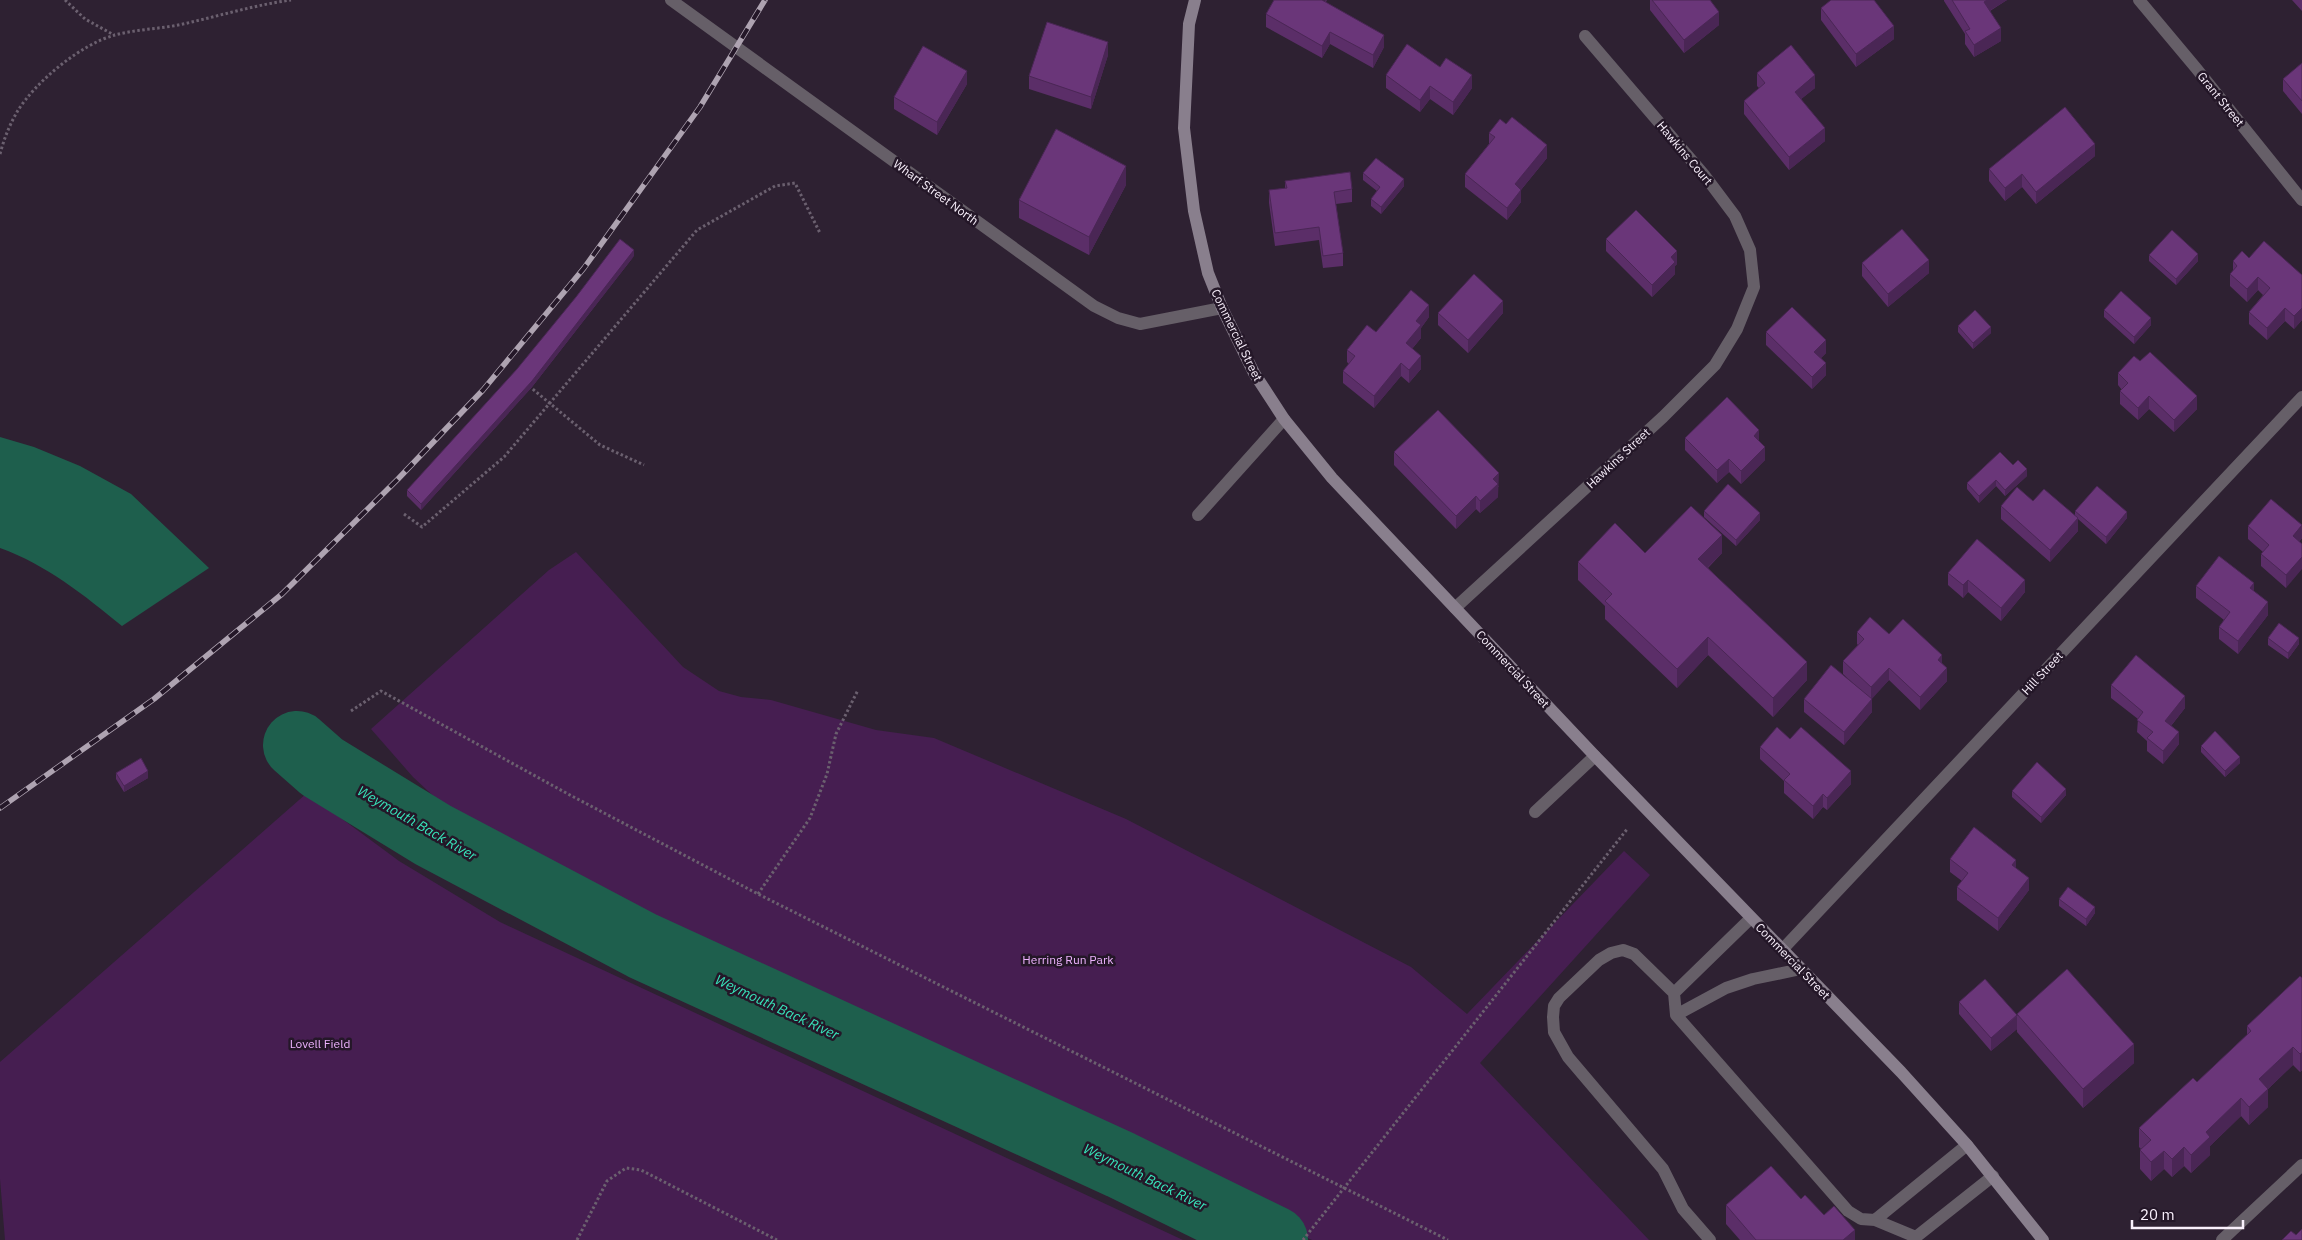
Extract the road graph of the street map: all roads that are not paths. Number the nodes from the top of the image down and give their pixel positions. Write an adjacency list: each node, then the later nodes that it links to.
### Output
1 (671, 0): 7 (street, Wharf Street North)
2 (1195, 0): 7 (main road, Commercial Street)
3 (2139, 0): 5 (street, Grant Street)
4 (1584, 36): 6 (street, Hawkins Court)
5 (2302, 200)
6 (1754, 287): 11 (street, Hawkins Street)
7 (1222, 308): 9 (main road, Commercial Street)
8 (2302, 397): 15 (street, Hill Street)
9 (1284, 419): 10 (street); 11 (main road, Commercial Street)
10 (1198, 516)
11 (1455, 608): 12 (main road, Commercial Street)
12 (1595, 756): 13 (street); 14 (main road, Commercial Street)
13 (1535, 812)
14 (1751, 918): 15 (main road, Commercial Street); 17 (street)
15 (1782, 950): 16 (main road, Commercial Street)
16 (1802, 969): 18 (street); 19 (main road, Commercial Street)
17 (1674, 993): 18 (street); 24 (street)
18 (1676, 1015): 22 (street)
19 (1968, 1145): 21 (main road, Commercial Street); 22 (street)
20 (2302, 1165): 26 (street)
21 (1993, 1176): 23 (street); 25 (main road, Commercial Street)
22 (1875, 1220): 23 (street)
23 (1916, 1238)
24 (1710, 1240)
25 (2043, 1240)
26 (2222, 1240)

